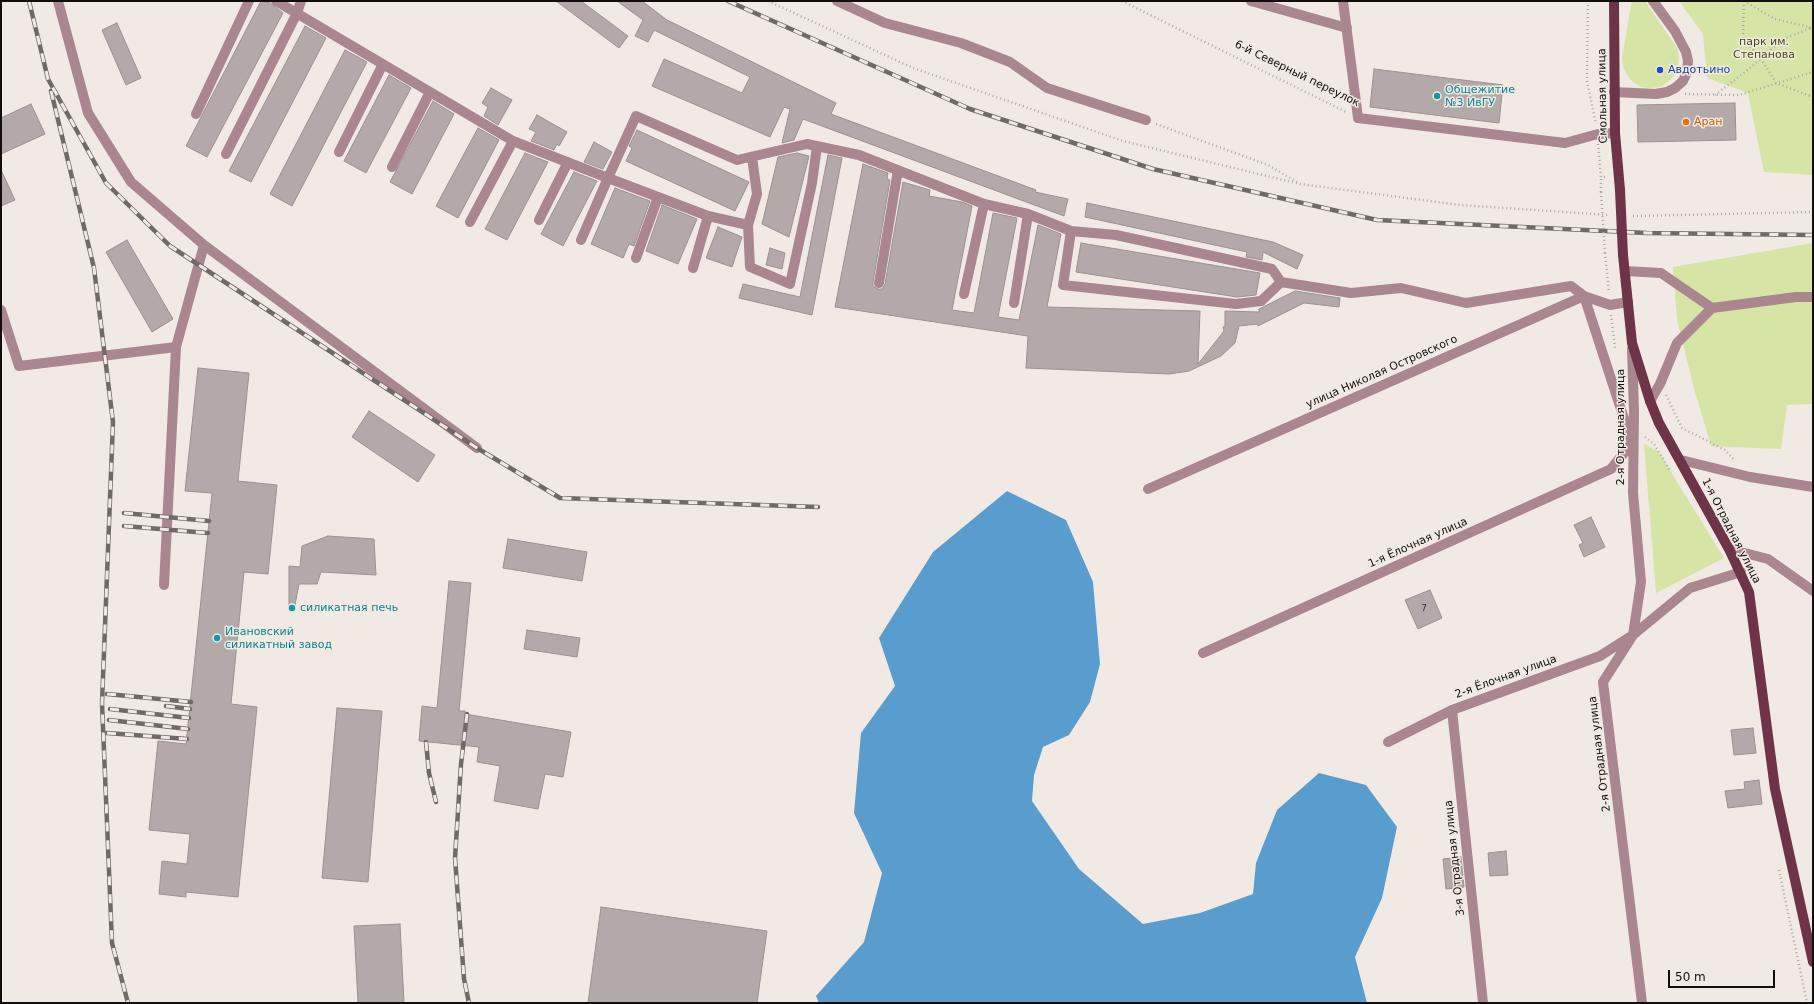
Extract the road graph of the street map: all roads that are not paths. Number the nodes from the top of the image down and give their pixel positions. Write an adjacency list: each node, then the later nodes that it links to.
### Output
1 (58, 1): 37 (street)
2 (249, 1): 15 (street)
3 (276, 1): 10 (street)
4 (301, 1): 10 (street)
5 (837, 1): 16 (street)
6 (1251, 1): 11 (street)
7 (1343, 1): 11 (street)
8 (1614, 1): 14 (main road, Смольная улица)
9 (1653, 1): 14 (street)
10 (297, 13): 12 (street); 21 (street)
11 (1347, 28): 17 (street, 6-й Северный переулок)
12 (383, 64): 13 (street); 20 (street)
13 (430, 92): 18 (street); 24 (street)
14 (1614, 92): 17 (main road, Смольная улица)
15 (196, 114)
16 (1146, 120)
17 (1615, 133): 27 (main road, Смольная улица)
18 (513, 140): 23 (street); 33 (street)
19 (818, 146): 22 (street); 25 (street); 34 (street)
20 (339, 152)
21 (226, 154)
22 (752, 157): 26 (street); 34 (street)
23 (568, 162): 26 (street); 32 (street)
24 (392, 167)
25 (898, 170): 29 (street); 42 (street)
26 (608, 178): 28 (street); 36 (street)
27 (1620, 190): 40 (main road, 1-я Отрадная улица, bridge)
28 (658, 197): 31 (street); 38 (street)
29 (984, 204): 30 (street); 43 (street)
30 (1028, 214): 35 (street); 47 (street)
31 (708, 216): 34 (street); 39 (street)
32 (539, 220)
33 (470, 222)
34 (748, 225)
35 (1071, 231): 41 (street); 41 (street)
36 (581, 240)
37 (204, 245): 51 (street); 54 (street)
38 (636, 258)
39 (693, 268)
40 (1625, 271): 46 (main road, 1-я Отрадная улица); 48 (street)
41 (1281, 282): 44 (street)
42 (879, 284)
43 (964, 294)
44 (1584, 296): 46 (street); 53 (street); 57 (street, улица Николая Островского)
45 (1813, 297): 48 (street)
46 (1628, 302): 50 (main road, 1-я Отрадная улица)
47 (1014, 303)
48 (1712, 308): 52 (street)
49 (1, 310): 51 (street)
50 (1632, 343): 52 (main road, 1-я Отрадная улица); 53 (street, 2-я Отрадная улица)
51 (176, 347): 60 (street)
52 (1650, 402): 55 (main road, 1-я Отрадная улица)
53 (1632, 443): 62 (street, 2-я Отрадная улица); 63 (street, 1-я Ёлочная улица)
54 (477, 448)
55 (1681, 460): 56 (street); 58 (main road, 1-я Отрадная улица)
56 (1813, 487)
57 (1148, 489)
58 (1729, 549): 59 (main road, 1-я Отрадная улица); 61 (street)
59 (1741, 572): 62 (street); 66 (main road, 1-я Отрадная улица)
60 (164, 585)
61 (1813, 590)
62 (1633, 635): 64 (street, 2-я Ёлочная улица); 68 (street, 2-я Отрадная улица)
63 (1203, 653)
64 (1452, 710): 65 (street, 2-я Ёлочная улица); 67 (street, 3-я Отрадная улица)
65 (1388, 742)
66 (1813, 962)
67 (1483, 1003)
68 (1642, 1003)

